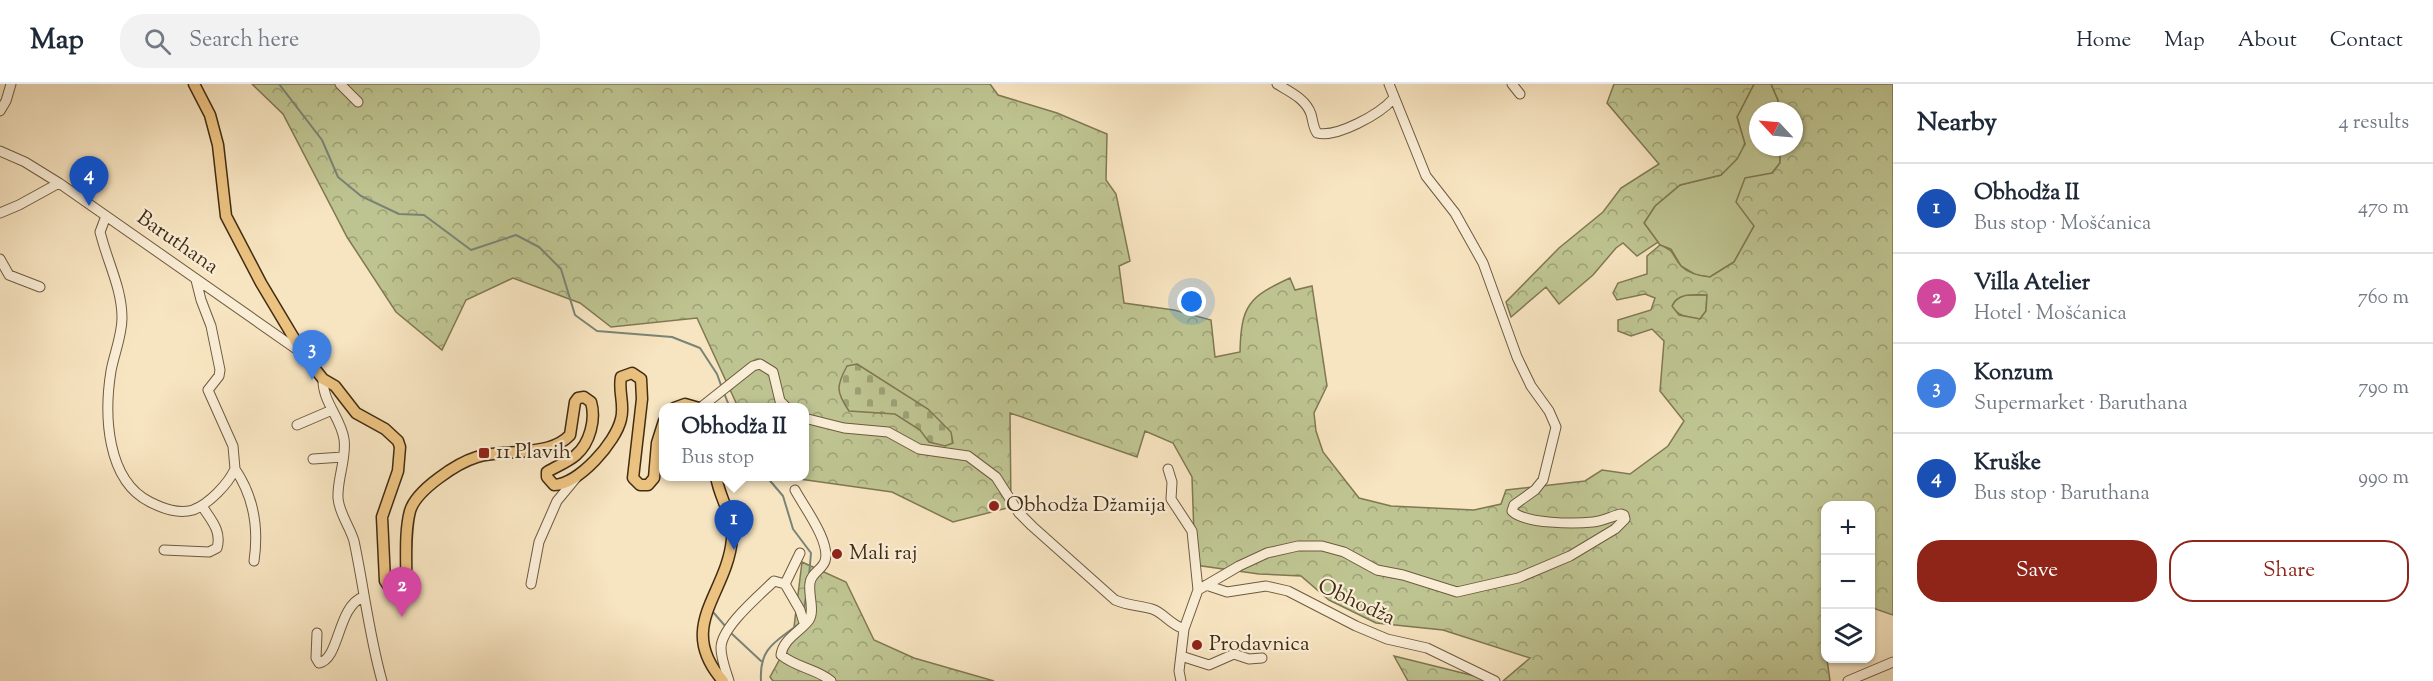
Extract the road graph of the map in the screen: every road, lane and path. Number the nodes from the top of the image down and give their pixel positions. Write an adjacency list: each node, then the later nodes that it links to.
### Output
1 (11, 84): 10 (street)
2 (194, 84): 18 (main road)
3 (339, 84): 9 (street)
4 (1277, 84): 8 (street)
5 (1389, 84): 8 (street)
6 (1512, 84): 7 (street)
7 (1520, 94)
8 (1393, 99): 39 (street)
9 (358, 102)
10 (0, 111)
11 (0, 151): 12 (street, Baruthana)
12 (59, 183): 13 (street); 14 (street, Baruthana)
13 (0, 213)
14 (106, 216): 16 (street, Baruthana); 33 (street)
15 (0, 259): 17 (street)
16 (196, 280): 18 (street, Baruthana); 28 (street)
17 (40, 287)
18 (304, 355): 19 (main road, Baruthana)
19 (323, 379): 22 (street); 30 (main road, Baruthana)
20 (705, 403): 21 (street)
21 (782, 403)
22 (332, 410): 24 (street); 26 (street)
23 (809, 419): 42 (street)
24 (297, 425)
25 (659, 436): 30 (main road)
26 (343, 457): 27 (street); 40 (street)
27 (313, 459)
28 (235, 469): 33 (street); 36 (street)
29 (1168, 469): 39 (street)
30 (576, 478): 37 (street)
31 (717, 481): 48 (main road)
32 (795, 490): 41 (street)
33 (202, 506): 34 (street)
34 (164, 550)
35 (800, 553): 38 (street)
36 (254, 561)
37 (531, 584)
38 (785, 584): 41 (street); 49 (street)
39 (1202, 588): 42 (street); 52 (street, Obhodža)
40 (363, 597): 43 (street); 47 (street)
41 (804, 623): 50 (street)
42 (1184, 629): 44 (street)
43 (317, 633)
44 (1181, 656): 45 (street); 51 (street)
45 (1262, 658)
46 (1893, 662): 53 (street)
47 (382, 681)
48 (723, 681)
49 (729, 681)
50 (831, 681)
51 (1181, 681)
52 (1495, 681)
53 (1848, 681)

